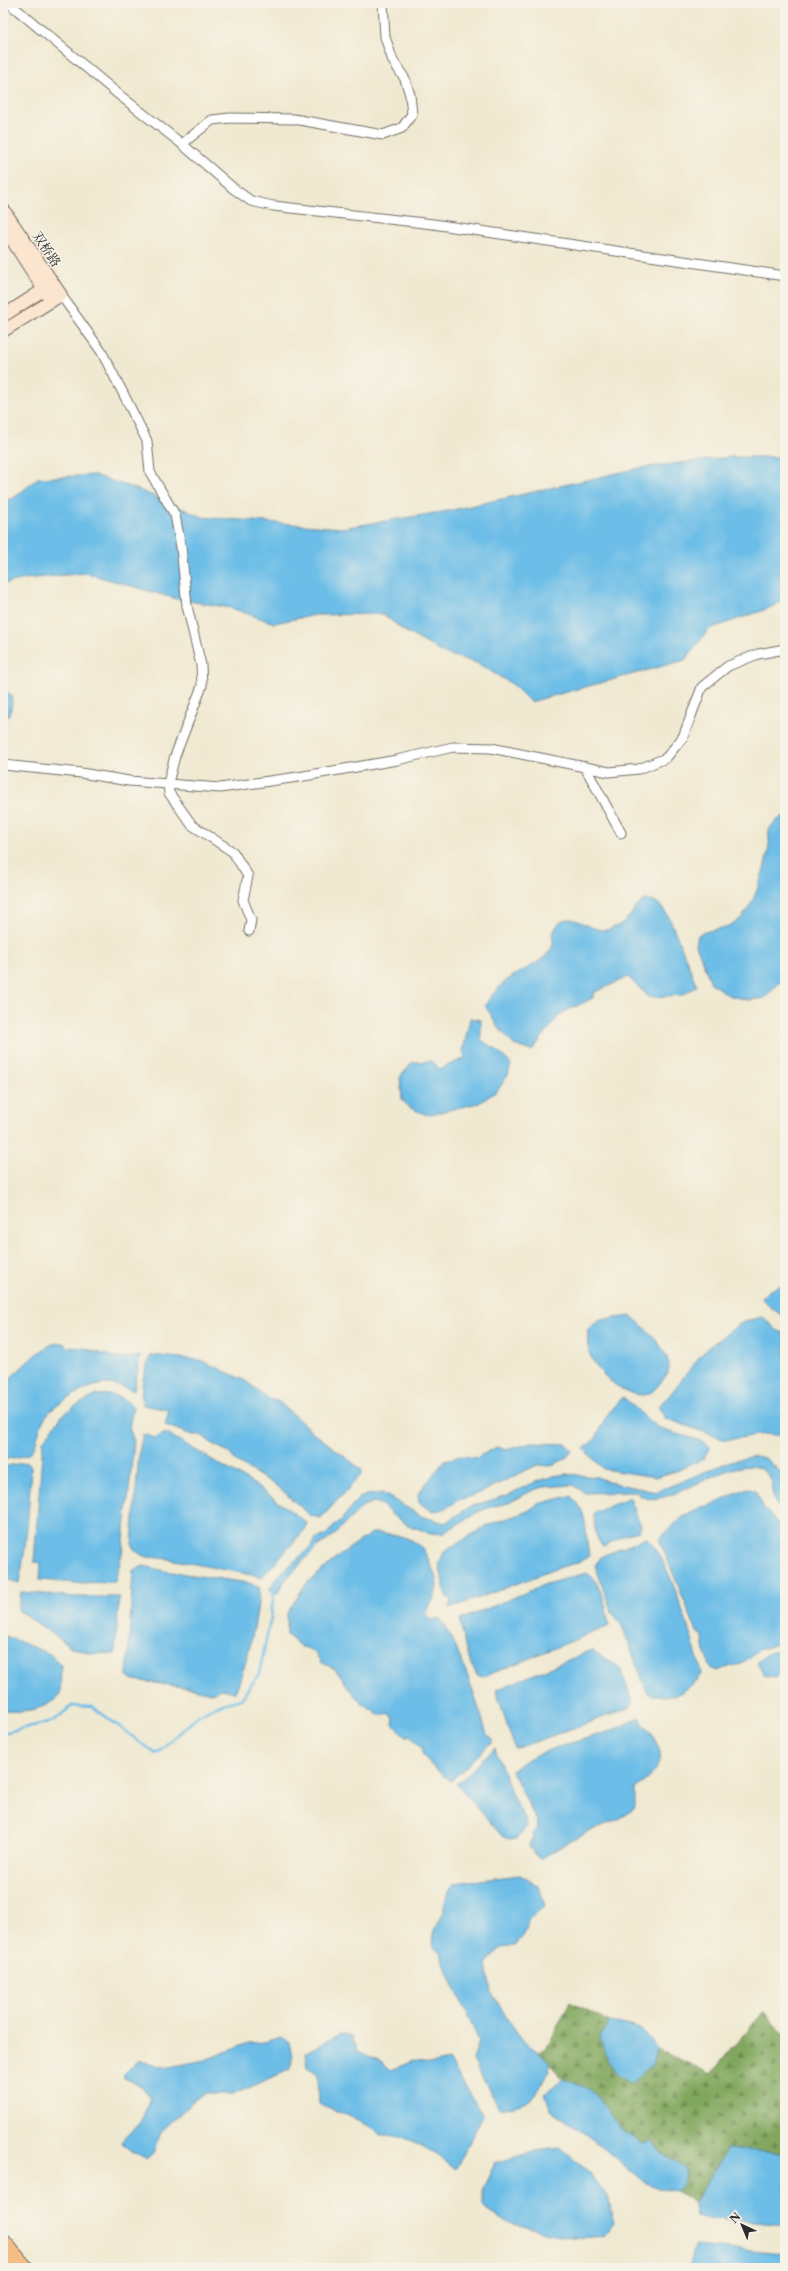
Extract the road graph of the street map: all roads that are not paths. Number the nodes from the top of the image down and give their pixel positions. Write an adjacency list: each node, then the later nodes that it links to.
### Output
1 (9, 3): 3 (street)
2 (383, 3): 3 (street)
3 (182, 144): 6 (street)
4 (3, 209): 7 (street, 双桥路)
5 (3, 226): 7 (street, 双桥路)
6 (785, 276)
7 (49, 287): 8 (street, 双桥路); 9 (street)
8 (56, 298): 10 (street); 14 (street)
9 (3, 316)
10 (3, 330)
11 (785, 649): 13 (street)
12 (3, 765): 14 (street)
13 (585, 767): 14 (street); 15 (street)
14 (168, 783): 16 (street)
15 (621, 833)
16 (249, 931)
17 (3, 2240): 20 (main road)
18 (3, 2259): 19 (main road)
19 (11, 2268)
20 (27, 2268)

